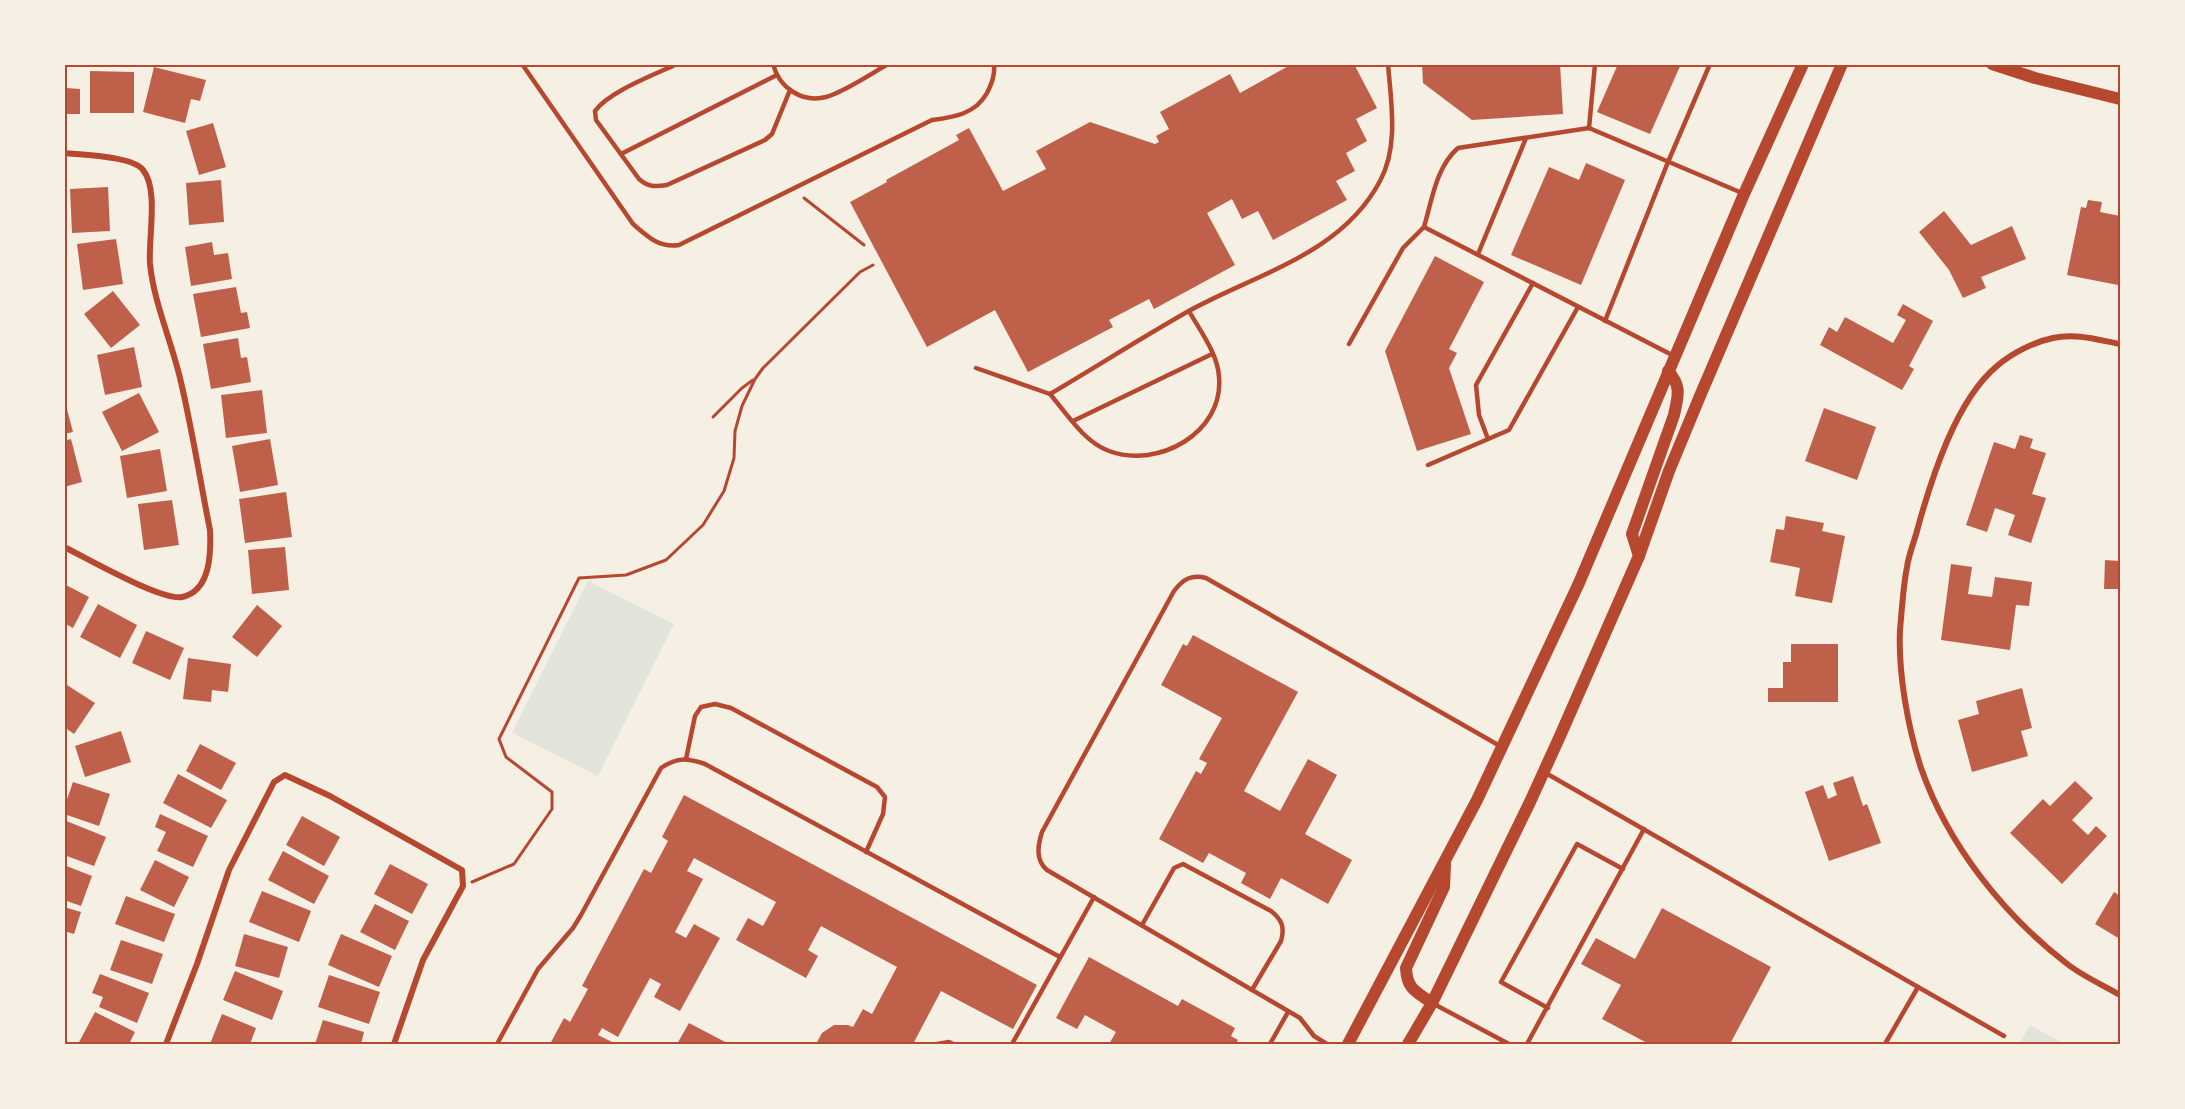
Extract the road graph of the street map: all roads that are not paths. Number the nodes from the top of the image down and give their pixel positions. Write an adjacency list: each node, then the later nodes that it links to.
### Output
1 (522, 64): 5 (lane)
2 (677, 64): 18 (lane)
3 (773, 64): 12 (lane)
4 (888, 64): 13 (lane)
5 (994, 64)
6 (1388, 64): 25 (lane)
7 (1595, 64): 15 (lane)
8 (1710, 64): 19 (lane)
9 (1803, 64): 20 (main road)
10 (1842, 64): 38 (main road)
11 (1992, 64): 14 (main road)
12 (777, 75): 13 (lane); 18 (lane)
13 (790, 90): 18 (lane)
14 (2121, 99)
15 (1589, 128): 16 (lane); 19 (lane)
16 (1526, 138): 21 (lane); 22 (lane)
17 (64, 153): 37 (street)
18 (621, 154)
19 (1668, 162): 20 (lane); 26 (lane)
20 (1744, 194): 30 (main road)
21 (1424, 227): 22 (lane); 27 (lane)
22 (1478, 254): 23 (lane)
23 (1533, 283): 24 (lane); 35 (lane)
24 (1578, 307): 26 (lane); 35 (lane)
25 (1189, 311): 29 (lane); 33 (lane)
26 (1605, 321): 30 (lane)
27 (1349, 344)
28 (2121, 344): 51 (street)
29 (1212, 354): 34 (lane); 34 (lane)
30 (1674, 357): 32 (main road)
31 (976, 368): 33 (lane)
32 (1668, 370): 38 (main road); 39 (main road)
33 (1050, 394): 34 (lane)
34 (1073, 422)
35 (1488, 439): 36 (lane)
36 (1428, 465)
37 (64, 546)
38 (1639, 556): 41 (main road)
39 (1503, 747): 44 (main road); 46 (lane)
40 (686, 759): 43 (lane); 43 (lane); 58 (lane)
41 (1544, 772): 42 (lane); 52 (main road)
42 (1644, 830): 45 (lane); 49 (lane)
43 (866, 852): 48 (lane)
44 (1445, 860): 52 (main road); 64 (main road)
45 (1623, 868): 53 (lane); 53 (lane)
46 (1094, 897): 47 (lane); 48 (lane)
47 (1142, 926): 50 (lane); 50 (lane)
48 (1060, 957): 61 (lane)
49 (1918, 987): 55 (lane); 68 (lane)
50 (1252, 990): 54 (lane)
51 (2121, 995)
52 (1431, 1003): 65 (main road); 66 (lane)
53 (1548, 1008): 67 (lane)
54 (1288, 1012): 62 (lane); 63 (lane)
55 (2004, 1036)
56 (166, 1044): 57 (street)
57 (394, 1044)
58 (497, 1044)
59 (937, 1044): 60 (lane)
60 (953, 1044)
61 (1012, 1044)
62 (1270, 1044)
63 (1327, 1044)
64 (1348, 1044)
65 (1408, 1044)
66 (1509, 1044)
67 (1527, 1044)
68 (1885, 1044)

